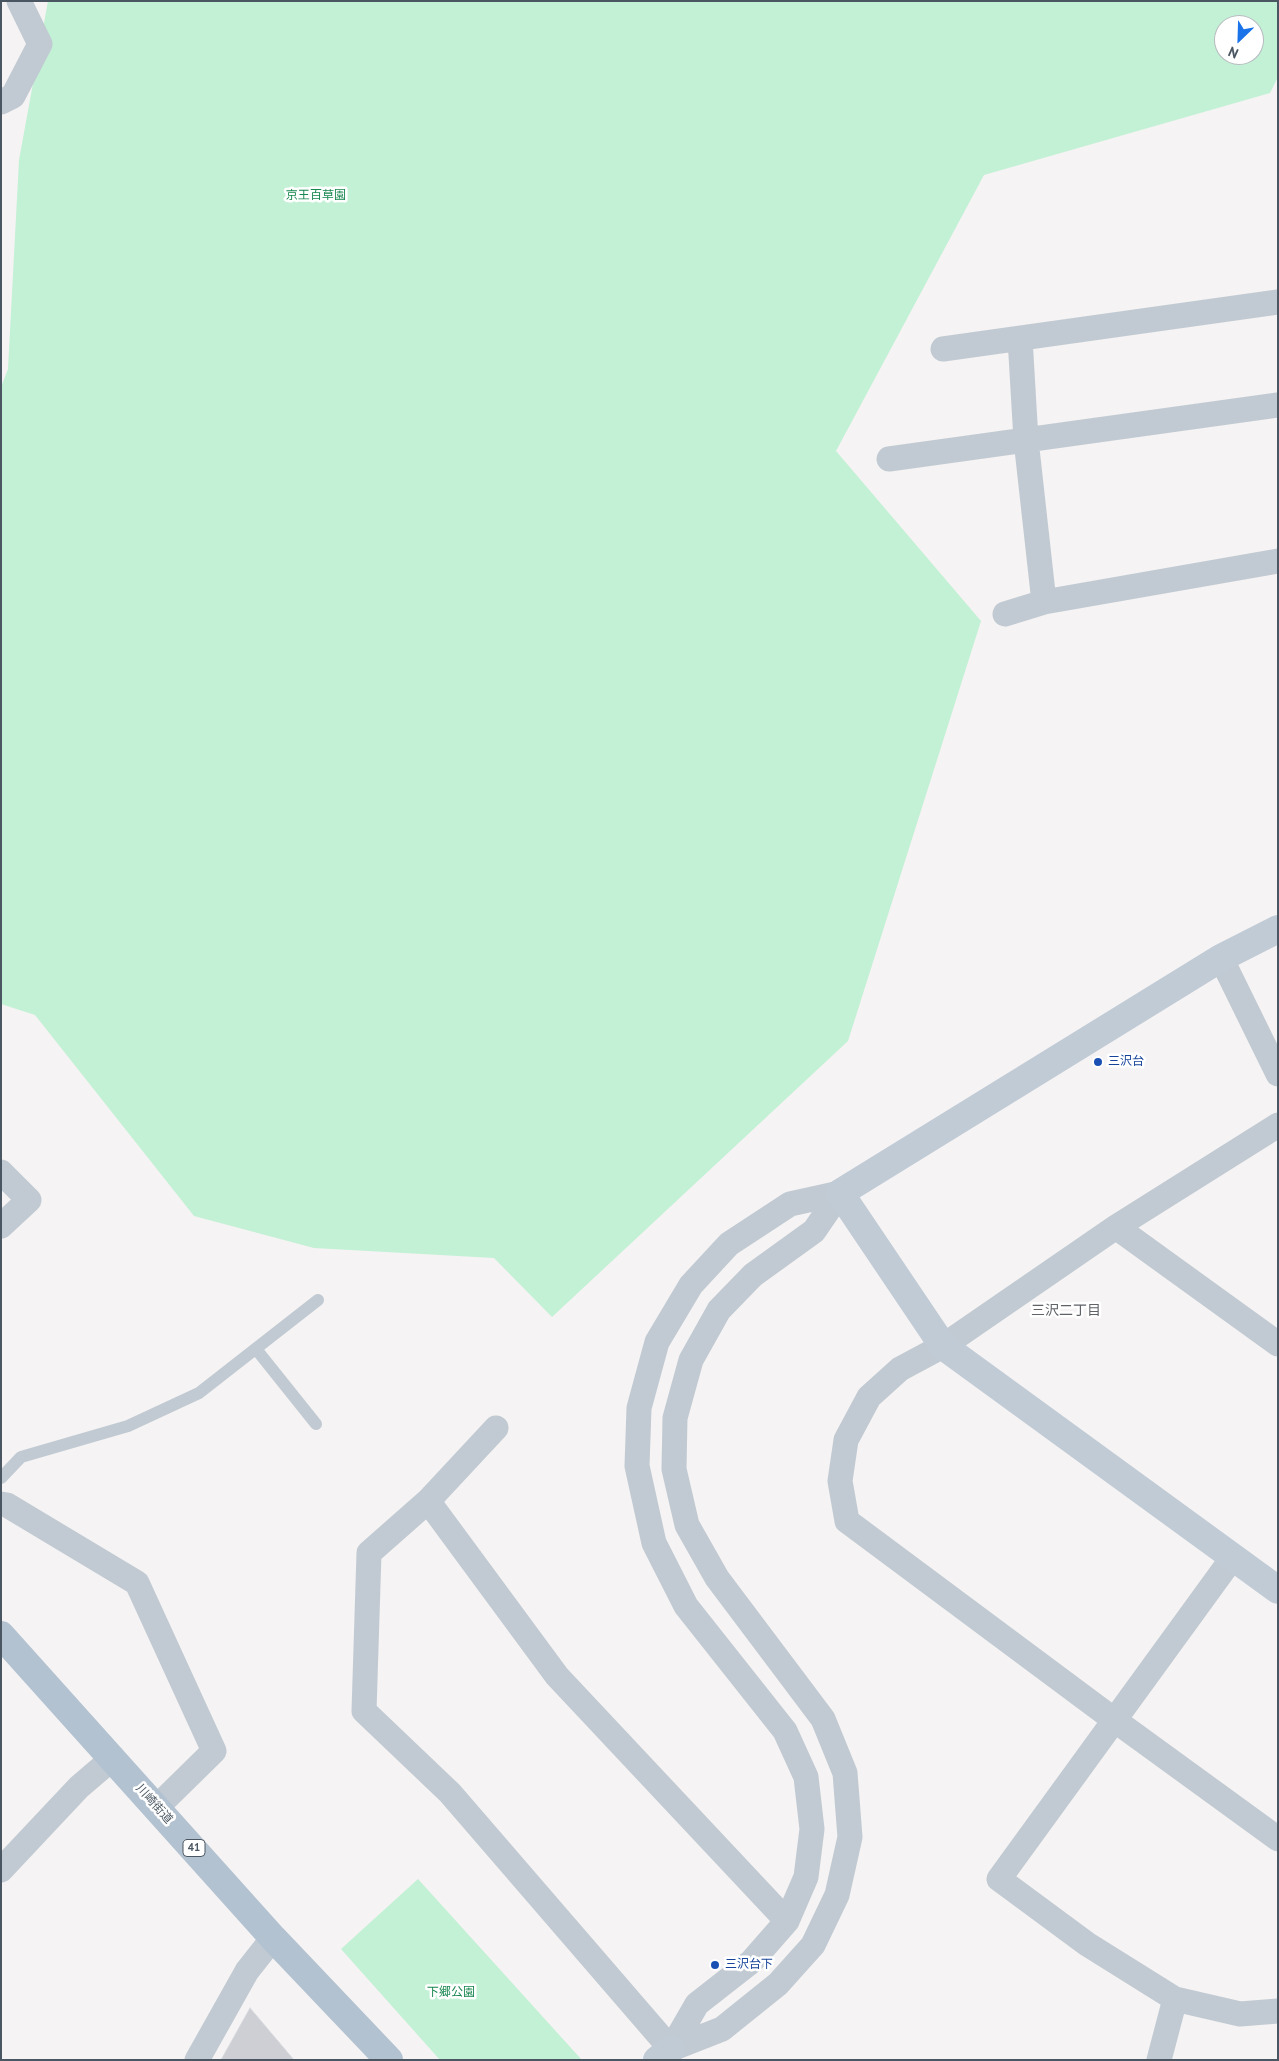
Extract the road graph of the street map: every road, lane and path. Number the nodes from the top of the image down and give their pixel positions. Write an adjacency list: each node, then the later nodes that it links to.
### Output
1 (19, 1): 2 (street)
2 (1, 102)
3 (1278, 302): 4 (street)
4 (1020, 338): 5 (street); 7 (street)
5 (943, 349)
6 (1278, 405): 7 (street)
7 (1026, 440): 8 (street); 10 (street)
8 (888, 459)
9 (1278, 561): 10 (street)
10 (1044, 602): 11 (street)
11 (1005, 614)
12 (1278, 929): 13 (street)
13 (1222, 958): 14 (street); 17 (street)
14 (1278, 1074)
15 (1278, 1125): 19 (street)
16 (1, 1172): 18 (street)
17 (840, 1193): 22 (street); 37 (street); 41 (street)
18 (1, 1226)
19 (1116, 1227): 21 (street); 22 (street)
20 (318, 1300): 23 (lane)
21 (1278, 1344)
22 (943, 1346): 29 (street); 32 (street)
23 (256, 1350): 24 (lane); 26 (lane)
24 (316, 1424)
25 (496, 1428): 27 (street)
26 (1, 1478)
27 (428, 1501): 37 (street); 41 (street)
28 (1, 1504): 34 (street)
29 (1232, 1557): 30 (street); 32 (street)
30 (1278, 1590)
31 (1, 1635): 33 (main road, 川崎街道 / 41)
32 (1113, 1719): 35 (street); 39 (street)
33 (112, 1758): 34 (main road, 川崎街道 / 41); 36 (street)
34 (157, 1807): 38 (main road, 川崎街道 / 41)
35 (1278, 1839)
36 (1, 1870)
37 (787, 1921): 41 (street)
38 (273, 1938): 42 (street); 43 (main road, 川崎街道 / 41)
39 (1175, 1999): 40 (street); 44 (street)
40 (1278, 2011)
41 (664, 2054)
42 (197, 2060)
43 (389, 2060)
44 (1159, 2060)

